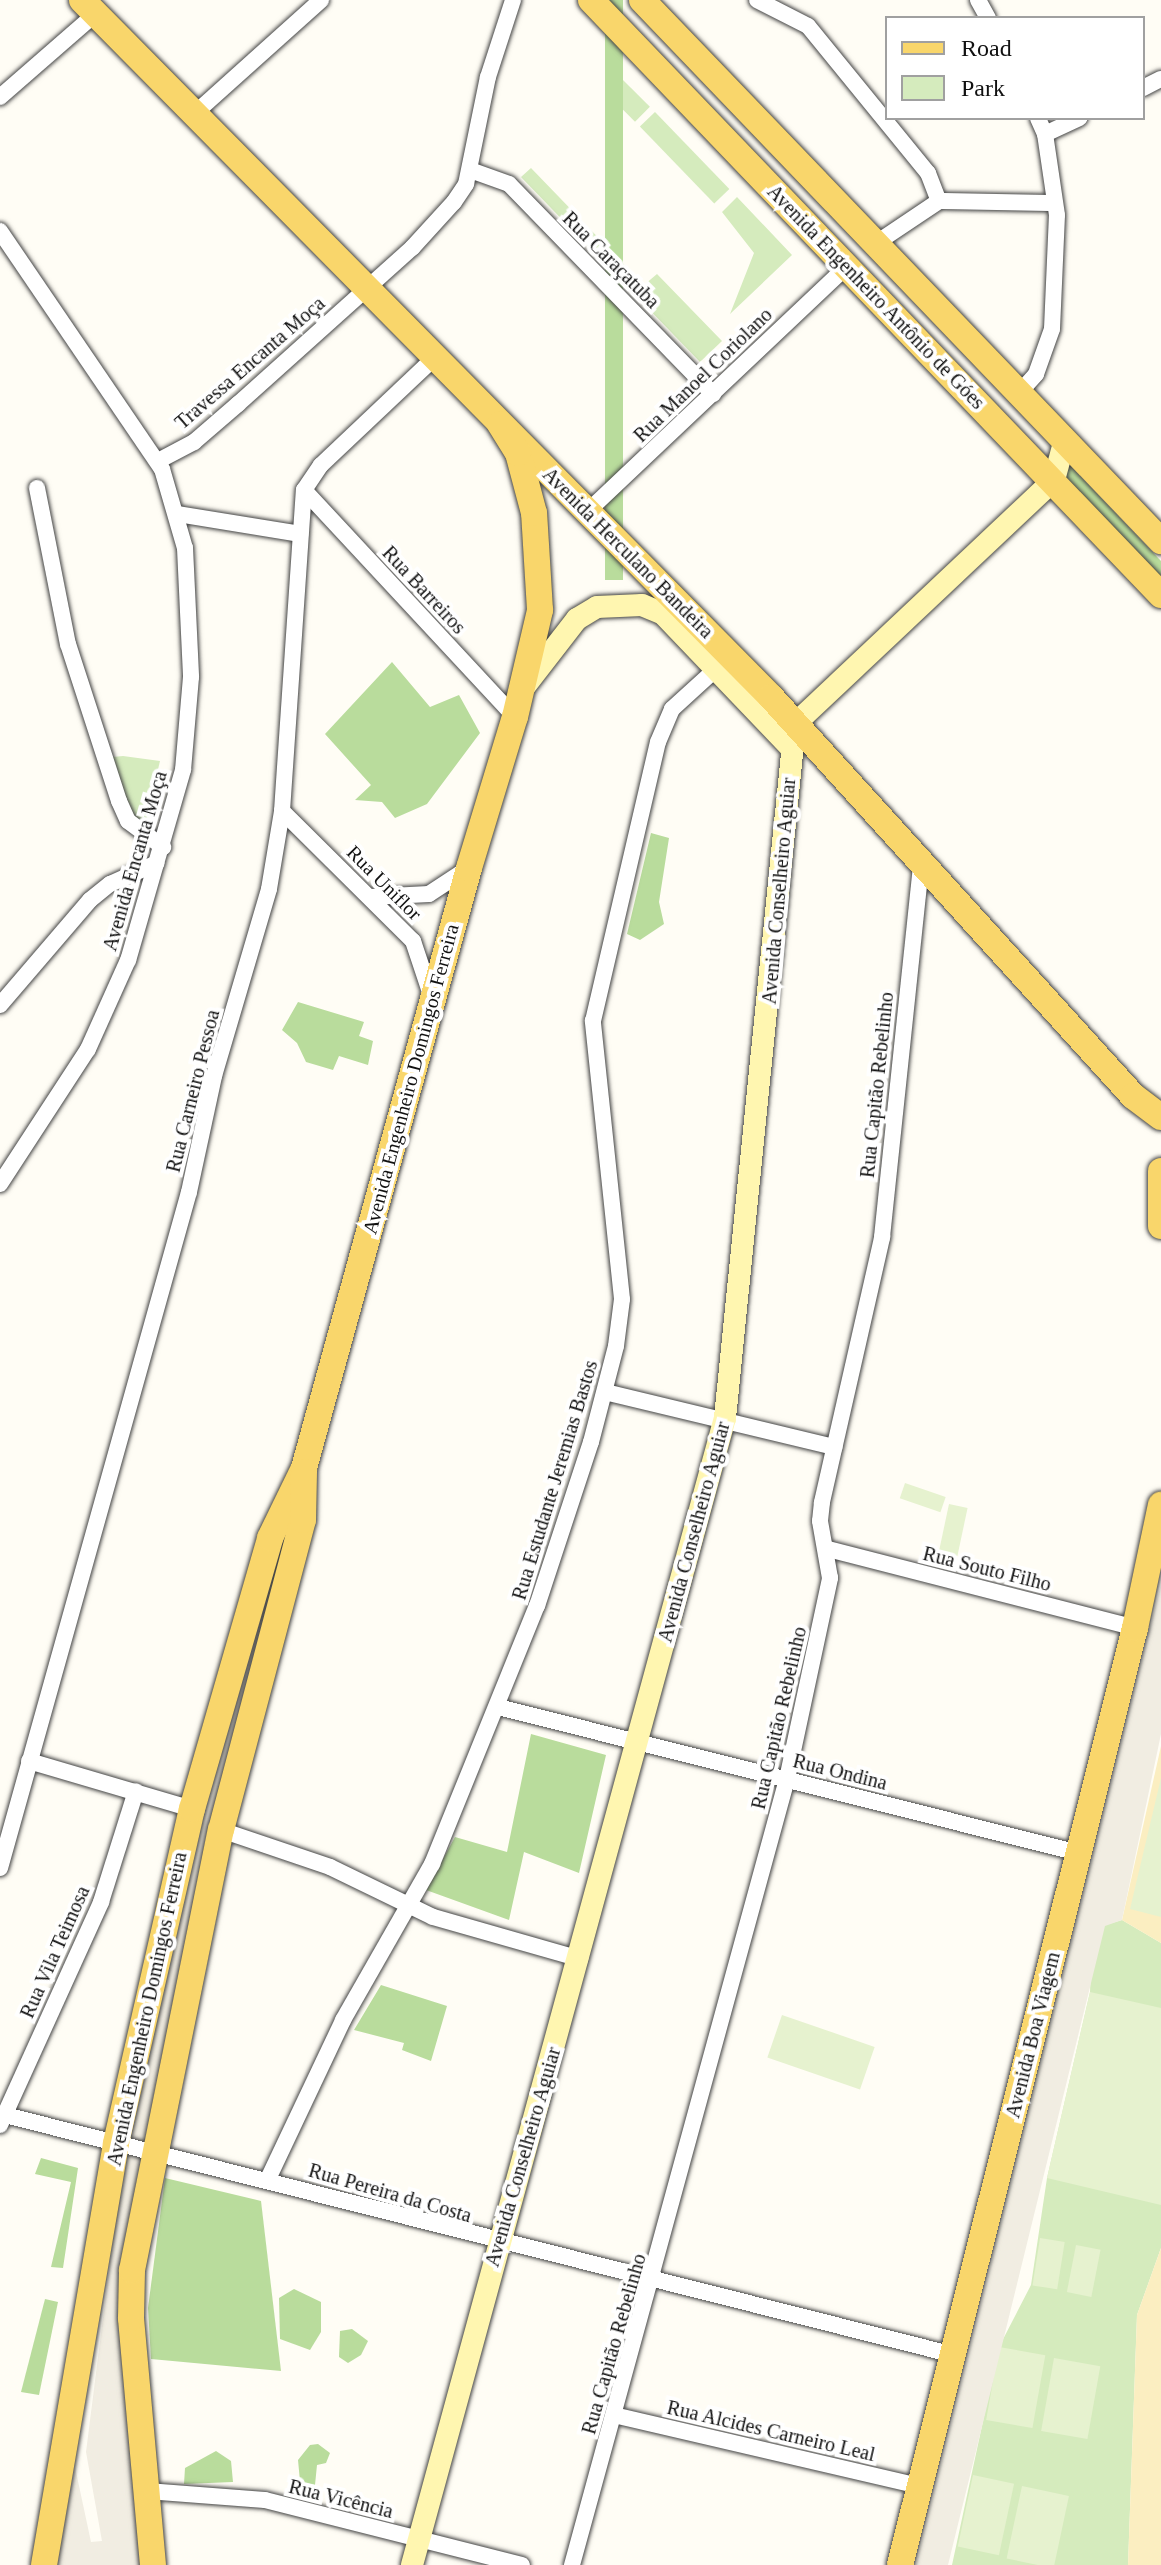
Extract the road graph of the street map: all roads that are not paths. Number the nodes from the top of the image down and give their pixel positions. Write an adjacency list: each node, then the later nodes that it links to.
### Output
1 (513, 0): 12 (street, Travessa Encanta Moça)
2 (591, 0): 17 (main road, Avenida Engenheiro Antônio de Góes)
3 (642, 0): 16 (main road, Avenida Engenheiro Antônio de Góes)
4 (757, 0): 13 (street)
5 (320, 2): 8 (street)
6 (88, 7): 7 (street); 8 (main road, Avenida Herculano Bandeira)
7 (0, 97)
8 (193, 115): 18 (main road, Avenida Herculano Bandeira)
9 (1039, 120): 11 (street)
10 (1076, 120): 11 (street)
11 (1045, 134): 14 (street)
12 (470, 170): 18 (street, Travessa Encanta Moça); 21 (street, Rua Caraçatuba)
13 (939, 201): 14 (street); 16 (street)
14 (1054, 203): 20 (street)
15 (0, 231): 24 (street, Avenida Encanta Moça)
16 (875, 244): 20 (main road, Avenida Engenheiro Antônio de Góes)
17 (846, 267): 21 (street, Rua Manoel Coriolano); 25 (main road, Avenida Engenheiro Antônio de Góes)
18 (365, 288): 19 (main road, Avenida Herculano Bandeira); 24 (street, Travessa Encanta Moça)
19 (434, 358): 22 (main road, Avenida Herculano Bandeira); 27 (street)
20 (1020, 392): 23 (main road, Avenida Engenheiro Antônio de Góes)
21 (713, 394): 28 (street, Rua Manoel Coriolano)
22 (500, 424): 28 (main road, Avenida Herculano Bandeira); 35 (main road, Avenida Engenheiro Domingos Ferreira)
23 (1065, 439): 25 (main road); 31 (main road, Avenida Engenheiro Antônio de Góes)
24 (158, 461): 29 (street, Avenida Encanta Moça)
25 (1054, 480): 32 (main road, Avenida Engenheiro Antônio de Góes); 37 (main road)
26 (37, 488): 39 (street)
27 (304, 490): 30 (street, Rua Carneiro Pessoa); 36 (street, Rua Barreiros)
28 (587, 512): 37 (main road, Avenida Herculano Bandeira)
29 (177, 514): 30 (street); 39 (street, Avenida Encanta Moça)
30 (300, 534): 38 (street, Rua Carneiro Pessoa)
31 (1161, 541)
32 (1161, 595)
33 (663, 614): 34 (main road, Avenida Herculano Bandeira); 35 (main road, Avenida Engenheiro Domingos Ferreira)
34 (717, 668): 37 (main road, Avenida Herculano Bandeira); 49 (street, Rua Estudante Jeremias Bastos)
35 (522, 690): 36 (main road, Avenida Engenheiro Domingos Ferreira)
36 (515, 717): 41 (main road, Avenida Engenheiro Domingos Ferreira)
37 (793, 736): 40 (main road, Avenida Herculano Bandeira); 50 (main road, Avenida Conselheiro Aguiar)
38 (282, 811): 42 (street, Rua Uniflor); 58 (street, Rua Carneiro Pessoa)
39 (160, 855): 44 (street); 47 (street, Avenida Encanta Moça)
40 (921, 865): 45 (main road, Avenida Herculano Bandeira); 51 (street, Rua Capitão Rebelinho)
41 (469, 868): 42 (street); 43 (main road, Avenida Engenheiro Domingos Ferreira)
42 (371, 897): 43 (street, Rua Uniflor)
43 (432, 999): 52 (main road, Avenida Engenheiro Domingos Ferreira)
44 (0, 1005)
45 (1161, 1117)
46 (1161, 1171): 48 (main road)
47 (1, 1175)
48 (1161, 1226)
49 (605, 1392): 50 (street); 56 (street, Rua Estudante Jeremias Bastos)
50 (725, 1418): 51 (street); 57 (main road, Avenida Conselheiro Aguiar)
51 (834, 1447): 54 (street, Rua Capitão Rebelinho)
52 (304, 1468): 61 (main road, Avenida Engenheiro Domingos Ferreira); 62 (main road, Avenida Engenheiro Domingos Ferreira)
53 (1161, 1505): 55 (main road, Avenida Boa Viagem)
54 (828, 1549): 55 (street, Rua Souto Filho); 59 (street, Rua Capitão Rebelinho)
55 (1135, 1628): 63 (main road, Avenida Boa Viagem)
56 (498, 1707): 57 (street, Rua Ondina); 65 (street, Rua Estudante Jeremias Bastos)
57 (638, 1743): 59 (street, Rua Ondina); 66 (main road, Avenida Conselheiro Aguiar)
58 (29, 1761): 60 (street); 64 (street, Rua Carneiro Pessoa)
59 (787, 1779): 63 (street, Rua Ondina); 72 (street, Rua Capitão Rebelinho)
60 (136, 1791): 61 (street); 67 (street, Rua Vila Teimosa)
61 (192, 1809): 68 (main road, Avenida Engenheiro Domingos Ferreira)
62 (221, 1830): 65 (street); 69 (main road, Avenida Engenheiro Domingos Ferreira)
63 (1079, 1853): 73 (main road, Avenida Boa Viagem)
64 (0, 1868)
65 (406, 1906): 66 (street); 70 (street, Rua Estudante Jeremias Bastos)
66 (580, 1959): 71 (main road, Avenida Conselheiro Aguiar)
67 (3, 2120): 68 (street, Rua Pereira da Costa)
68 (116, 2143): 69 (street, Rua Pereira da Costa); 78 (main road, Avenida Engenheiro Domingos Ferreira)
69 (152, 2152): 70 (street, Rua Pereira da Costa); 76 (main road, Avenida Engenheiro Domingos Ferreira)
70 (268, 2179): 71 (street, Rua Pereira da Costa)
71 (498, 2243): 72 (street, Rua Pereira da Costa); 77 (main road, Avenida Conselheiro Aguiar)
72 (653, 2281): 73 (street, Rua Pereira da Costa); 74 (street, Rua Capitão Rebelinho)
73 (950, 2354): 75 (main road, Avenida Boa Viagem)
74 (614, 2415): 75 (street, Rua Alcides Carneiro Leal); 82 (street, Rua Capitão Rebelinho)
75 (919, 2486): 83 (main road, Avenida Boa Viagem)
76 (147, 2491): 77 (street, Rua Vicência); 79 (main road, Avenida Engenheiro Domingos Ferreira)
77 (418, 2538): 80 (main road, Avenida Conselheiro Aguiar); 81 (street, Rua Vicência)
78 (44, 2565)
79 (153, 2565)
80 (412, 2565)
81 (522, 2565)
82 (572, 2565)
83 (900, 2565)

